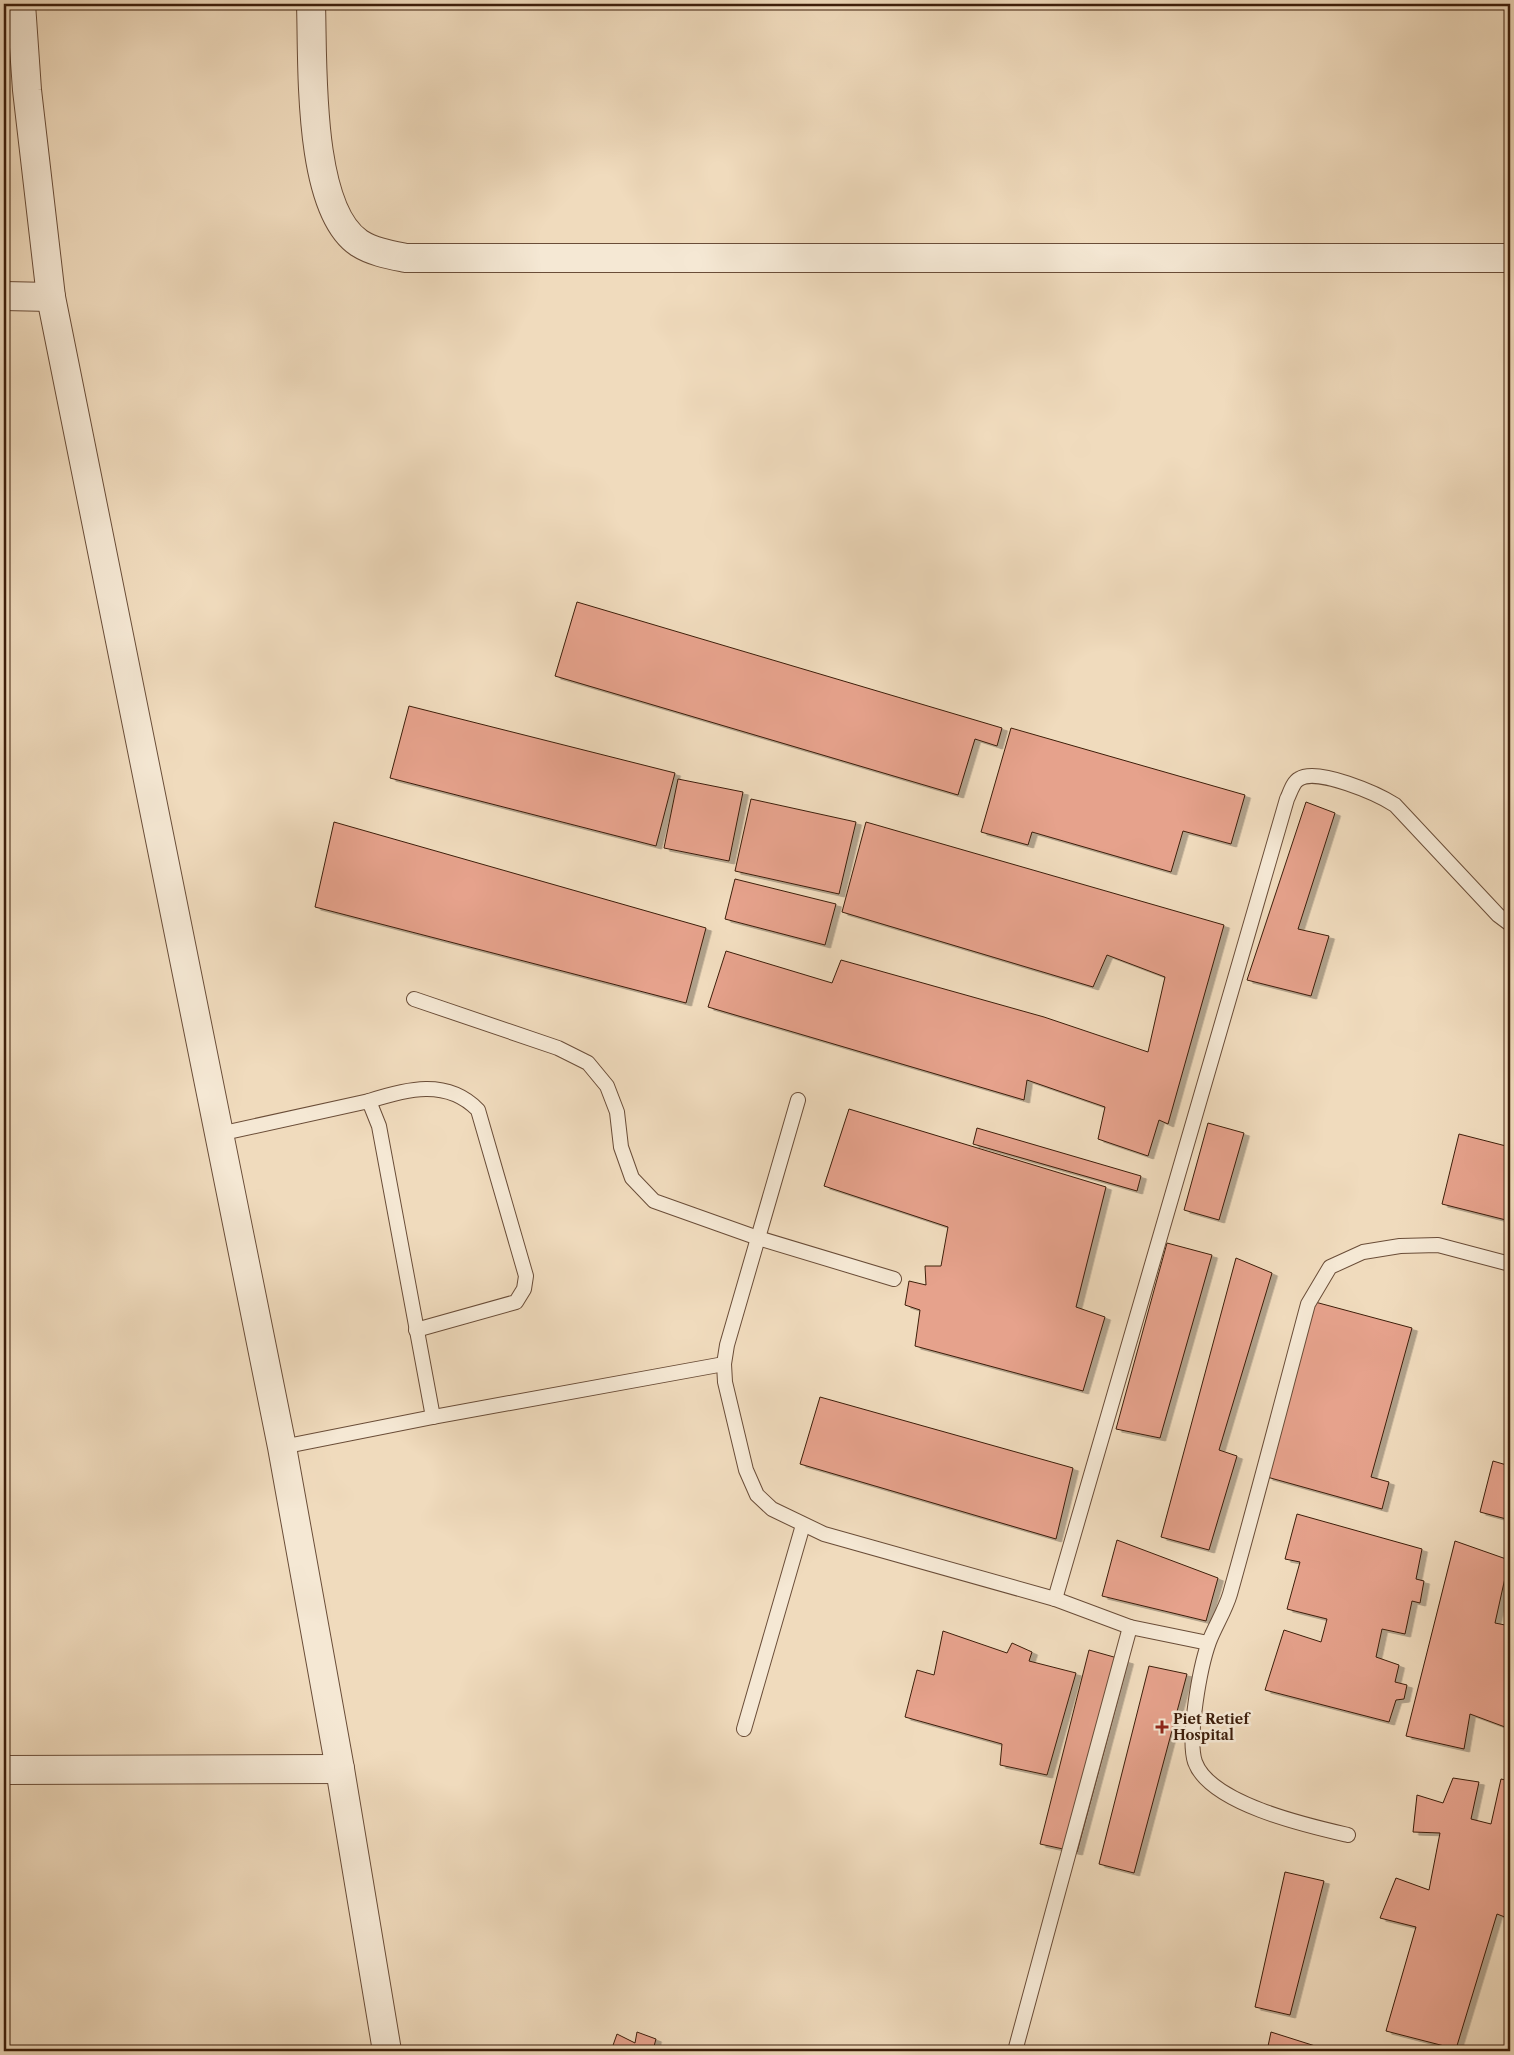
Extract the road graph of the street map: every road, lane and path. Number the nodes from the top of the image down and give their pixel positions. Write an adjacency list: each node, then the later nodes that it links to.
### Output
1 (21, 4): 5 (street)
2 (311, 4): 3 (street)
3 (1510, 258)
4 (4, 296): 5 (street)
5 (51, 297): 10 (street)
6 (1510, 924): 19 (lane)
7 (414, 999): 11 (lane)
8 (798, 1100): 11 (lane)
9 (369, 1101): 10 (lane); 14 (lane); 14 (lane)
10 (220, 1134): 17 (street)
11 (758, 1238): 13 (lane); 15 (lane)
12 (1510, 1264): 21 (lane)
13 (894, 1279)
14 (416, 1330): 16 (lane)
15 (724, 1364): 16 (lane); 18 (lane)
16 (433, 1417): 17 (lane)
17 (282, 1448): 23 (street)
18 (803, 1525): 19 (lane); 22 (lane)
19 (1055, 1600): 20 (lane)
20 (1130, 1627): 21 (lane); 27 (lane)
21 (1208, 1643): 25 (lane)
22 (744, 1729)
23 (340, 1769): 24 (street); 26 (street)
24 (4, 1770)
25 (1348, 1835)
26 (387, 2051)
27 (1015, 2051)

